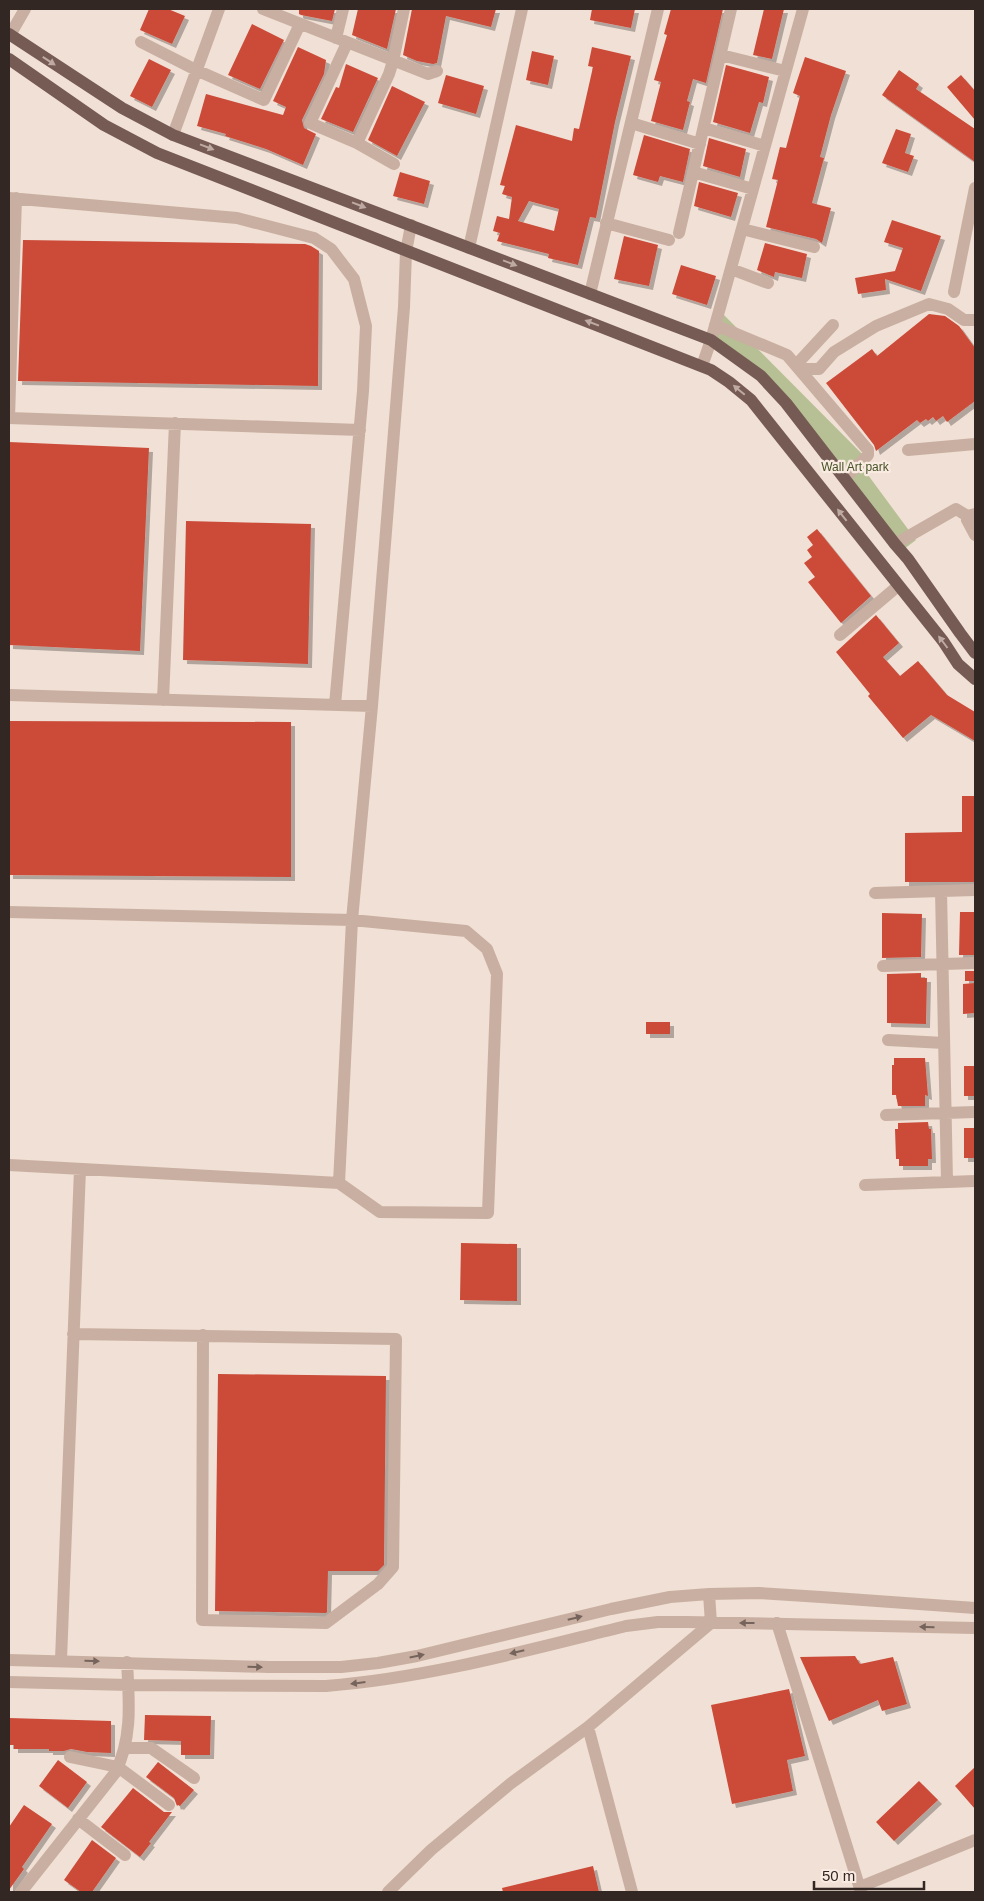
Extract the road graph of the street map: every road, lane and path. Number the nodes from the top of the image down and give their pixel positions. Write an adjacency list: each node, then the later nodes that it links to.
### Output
1 (25, 9): 11 (street)
2 (219, 9): 17 (street)
3 (263, 9): 10 (street)
4 (343, 9): 12 (street)
5 (404, 9): 16 (street)
6 (522, 9): 36 (street)
7 (658, 9): 20 (street)
8 (731, 9): 14 (street)
9 (803, 9): 19 (street)
10 (300, 24): 12 (street); 17 (street)
11 (10, 35): 22 (main road, one-way to 22)
12 (341, 40): 16 (street); 23 (street)
13 (141, 42): 17 (street)
14 (721, 54): 19 (street); 21 (street)
15 (9, 59): 37 (main road)
16 (393, 61): 18 (street); 23 (street)
17 (196, 70): 22 (street)
18 (437, 71)
19 (786, 71): 25 (street)
20 (631, 123): 24 (street); 31 (street)
21 (704, 128): 24 (street); 25 (street)
22 (173, 134): 32 (main road, one-way to 32)
23 (356, 143): 26 (street)
24 (700, 144): 27 (street)
25 (765, 146): 29 (street)
26 (394, 164)
27 (693, 172): 29 (street); 31 (street)
28 (975, 188): 33 (street)
29 (753, 189): 34 (street)
30 (12, 198): 48 (street); 50 (street)
31 (606, 223): 41 (street)
32 (411, 224): 36 (main road); 37 (street)
33 (971, 226): 40 (street)
34 (742, 229): 35 (street); 38 (street)
35 (814, 247)
36 (469, 248): 41 (main road, one-way to 41)
37 (406, 252): 46 (main road, one-way to 37); 64 (street)
38 (731, 270): 39 (street); 43 (street)
39 (768, 283)
40 (954, 292)
41 (590, 294): 45 (main road)
42 (975, 320): 47 (street)
43 (715, 324): 45 (street); 47 (street)
44 (833, 325): 47 (street)
45 (711, 340): 46 (street); 53 (main road)
46 (702, 366): 57 (main road, one-way to 46)
47 (798, 367): 53 (street)
48 (9, 418): 49 (street)
49 (175, 423): 50 (street); 62 (street)
50 (360, 430): 63 (street)
51 (975, 444): 52 (street)
52 (908, 450)
53 (845, 478): 56 (main road)
54 (972, 515): 55 (street); 56 (street)
55 (975, 535)
56 (895, 544): 59 (main road)
57 (898, 586): 58 (street); 60 (main road, one-way to 57)
58 (840, 634)
59 (975, 653)
60 (975, 679)
61 (9, 695): 62 (street)
62 (163, 700): 63 (street)
63 (335, 705): 64 (street)
64 (372, 706): 69 (street)
65 (975, 890): 66 (street)
66 (941, 891): 67 (street); 71 (street)
67 (875, 893)
68 (9, 912): 69 (street)
69 (352, 920): 82 (street); 82 (street)
70 (975, 963): 71 (street)
71 (943, 964): 72 (street); 74 (street)
72 (883, 966)
73 (888, 1040): 74 (street)
74 (944, 1043): 76 (street)
75 (975, 1112): 76 (street)
76 (946, 1113): 77 (street); 80 (street)
77 (886, 1115)
78 (9, 1165): 79 (street)
79 (80, 1169): 82 (street); 84 (street)
80 (947, 1181): 81 (street); 83 (street)
81 (975, 1181)
82 (338, 1183)
83 (865, 1184)
84 (74, 1334): 85 (street); 92 (street)
85 (203, 1335): 85 (street)
86 (709, 1594): 87 (street); 88 (street); 93 (street, one-way to 86)
87 (975, 1608)
88 (711, 1622): 89 (street, one-way to 88); 95 (street, one-way to 95); 96 (street)
89 (777, 1623): 90 (street, one-way to 89); 106 (street)
90 (975, 1628)
91 (9, 1660): 92 (street)
92 (61, 1660): 93 (street, one-way to 93)
93 (127, 1662): 95 (street)
94 (9, 1682): 95 (street)
95 (129, 1685): 97 (street)
96 (588, 1727): 105 (street); 110 (street)
97 (125, 1748): 99 (street); 100 (street)
98 (70, 1757): 99 (street)
99 (118, 1767): 101 (street); 102 (street)
100 (194, 1778)
101 (169, 1805)
102 (78, 1820): 104 (street); 107 (street)
103 (975, 1840): 106 (street)
104 (125, 1855)
105 (400, 1879): 108 (street); 109 (street)
106 (860, 1890)
107 (21, 1892)
108 (388, 1892)
109 (405, 1892)
110 (632, 1892)

